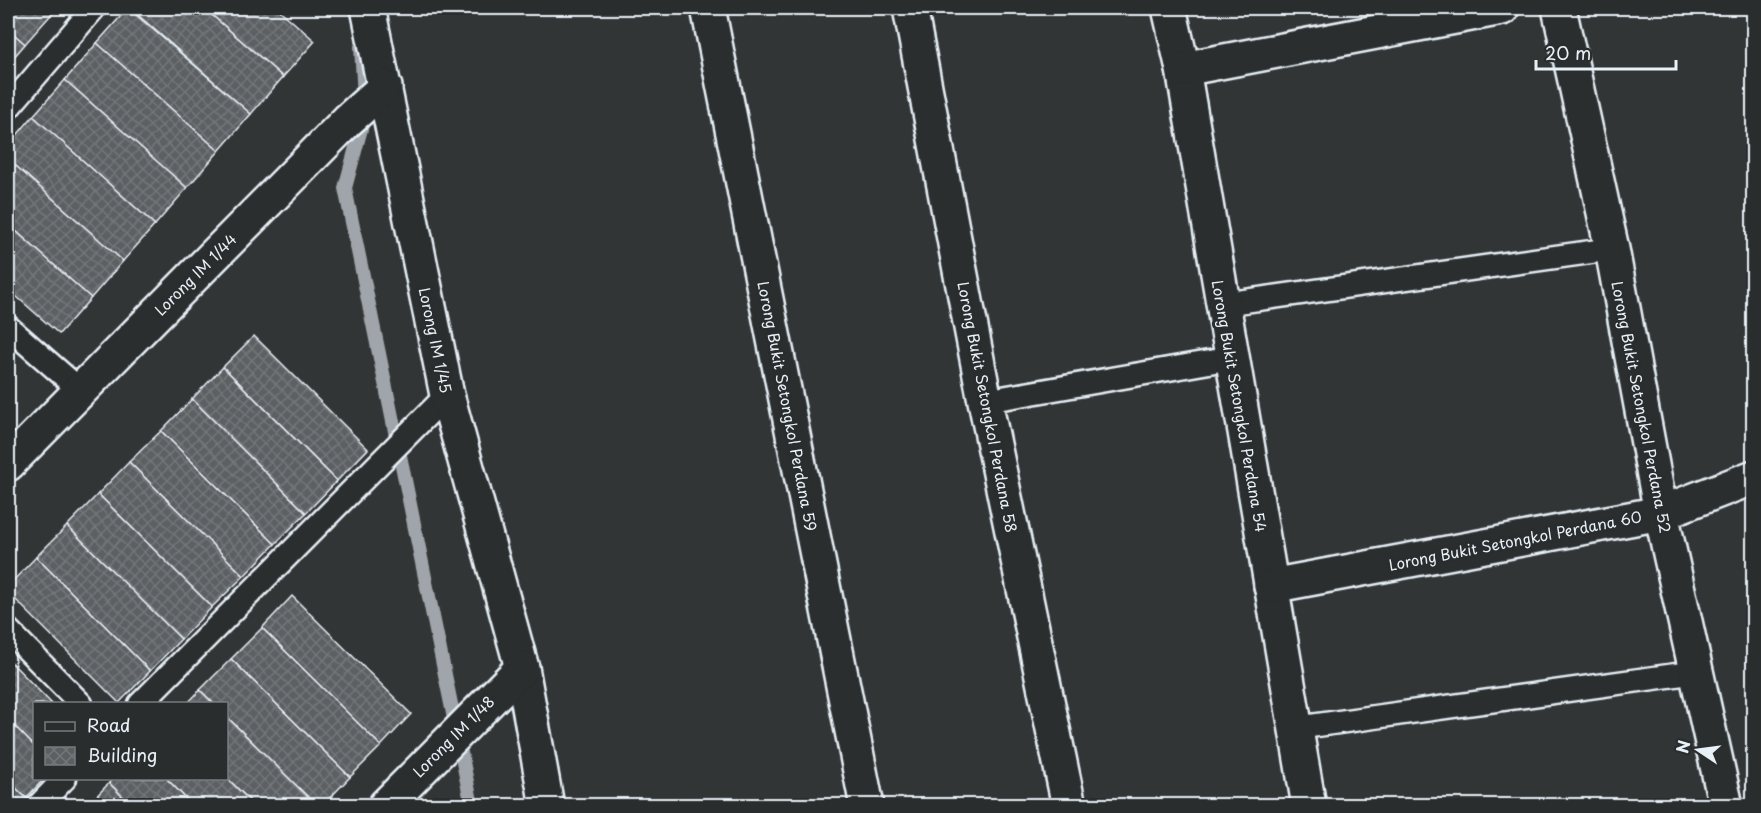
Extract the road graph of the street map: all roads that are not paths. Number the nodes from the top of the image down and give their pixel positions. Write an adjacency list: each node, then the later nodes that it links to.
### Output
1 (94, 8): 10 (lane)
2 (368, 8): 9 (street, Lorong IM 1/45)
3 (708, 8): 32 (street, Lorong Bukit Setongkol Perdana 59)
4 (910, 8): 17 (street, Lorong Bukit Setongkol Perdana 58)
5 (1169, 8): 8 (street, Lorong Bukit Setongkol Perdana 54)
6 (1502, 8): 8 (street)
7 (1558, 8): 11 (street, Lorong Bukit Setongkol Perdana 52)
8 (1183, 69): 12 (street, Lorong Bukit Setongkol Perdana 54)
9 (385, 87): 15 (street, Lorong IM 1/44); 16 (street, Lorong IM 1/45)
10 (8, 108)
11 (1612, 249): 12 (lane); 20 (street, Lorong Bukit Setongkol Perdana 52)
12 (1223, 304): 14 (street, Lorong Bukit Setongkol Perdana 54)
13 (8, 327): 15 (lane)
14 (1232, 358): 17 (lane); 21 (street, Lorong Bukit Setongkol Perdana 54)
15 (81, 390): 18 (street, Lorong IM 1/44)
16 (443, 400): 24 (street, Lorong IM 1/45); 26 (lane)
17 (985, 401): 33 (street, Lorong Bukit Setongkol Perdana 58)
18 (8, 464)
19 (1754, 477): 20 (street, Lorong Bukit Setongkol Perdana 60)
20 (1661, 513): 21 (street, Lorong Bukit Setongkol Perdana 60); 23 (street, Lorong Bukit Setongkol Perdana 52)
21 (1271, 585): 27 (street, Lorong Bukit Setongkol Perdana 54)
22 (8, 630): 25 (lane)
23 (1697, 672): 27 (lane); 35 (street, Lorong Bukit Setongkol Perdana 52)
24 (516, 673): 30 (street, Lorong IM 1/48); 31 (street, Lorong IM 1/45)
25 (79, 702)
26 (142, 702)
27 (1296, 728): 34 (street, Lorong Bukit Setongkol Perdana 54)
28 (63, 780): 29 (lane)
29 (38, 806)
30 (385, 806)
31 (548, 806)
32 (867, 806)
33 (1069, 806)
34 (1309, 806)
35 (1726, 806)

